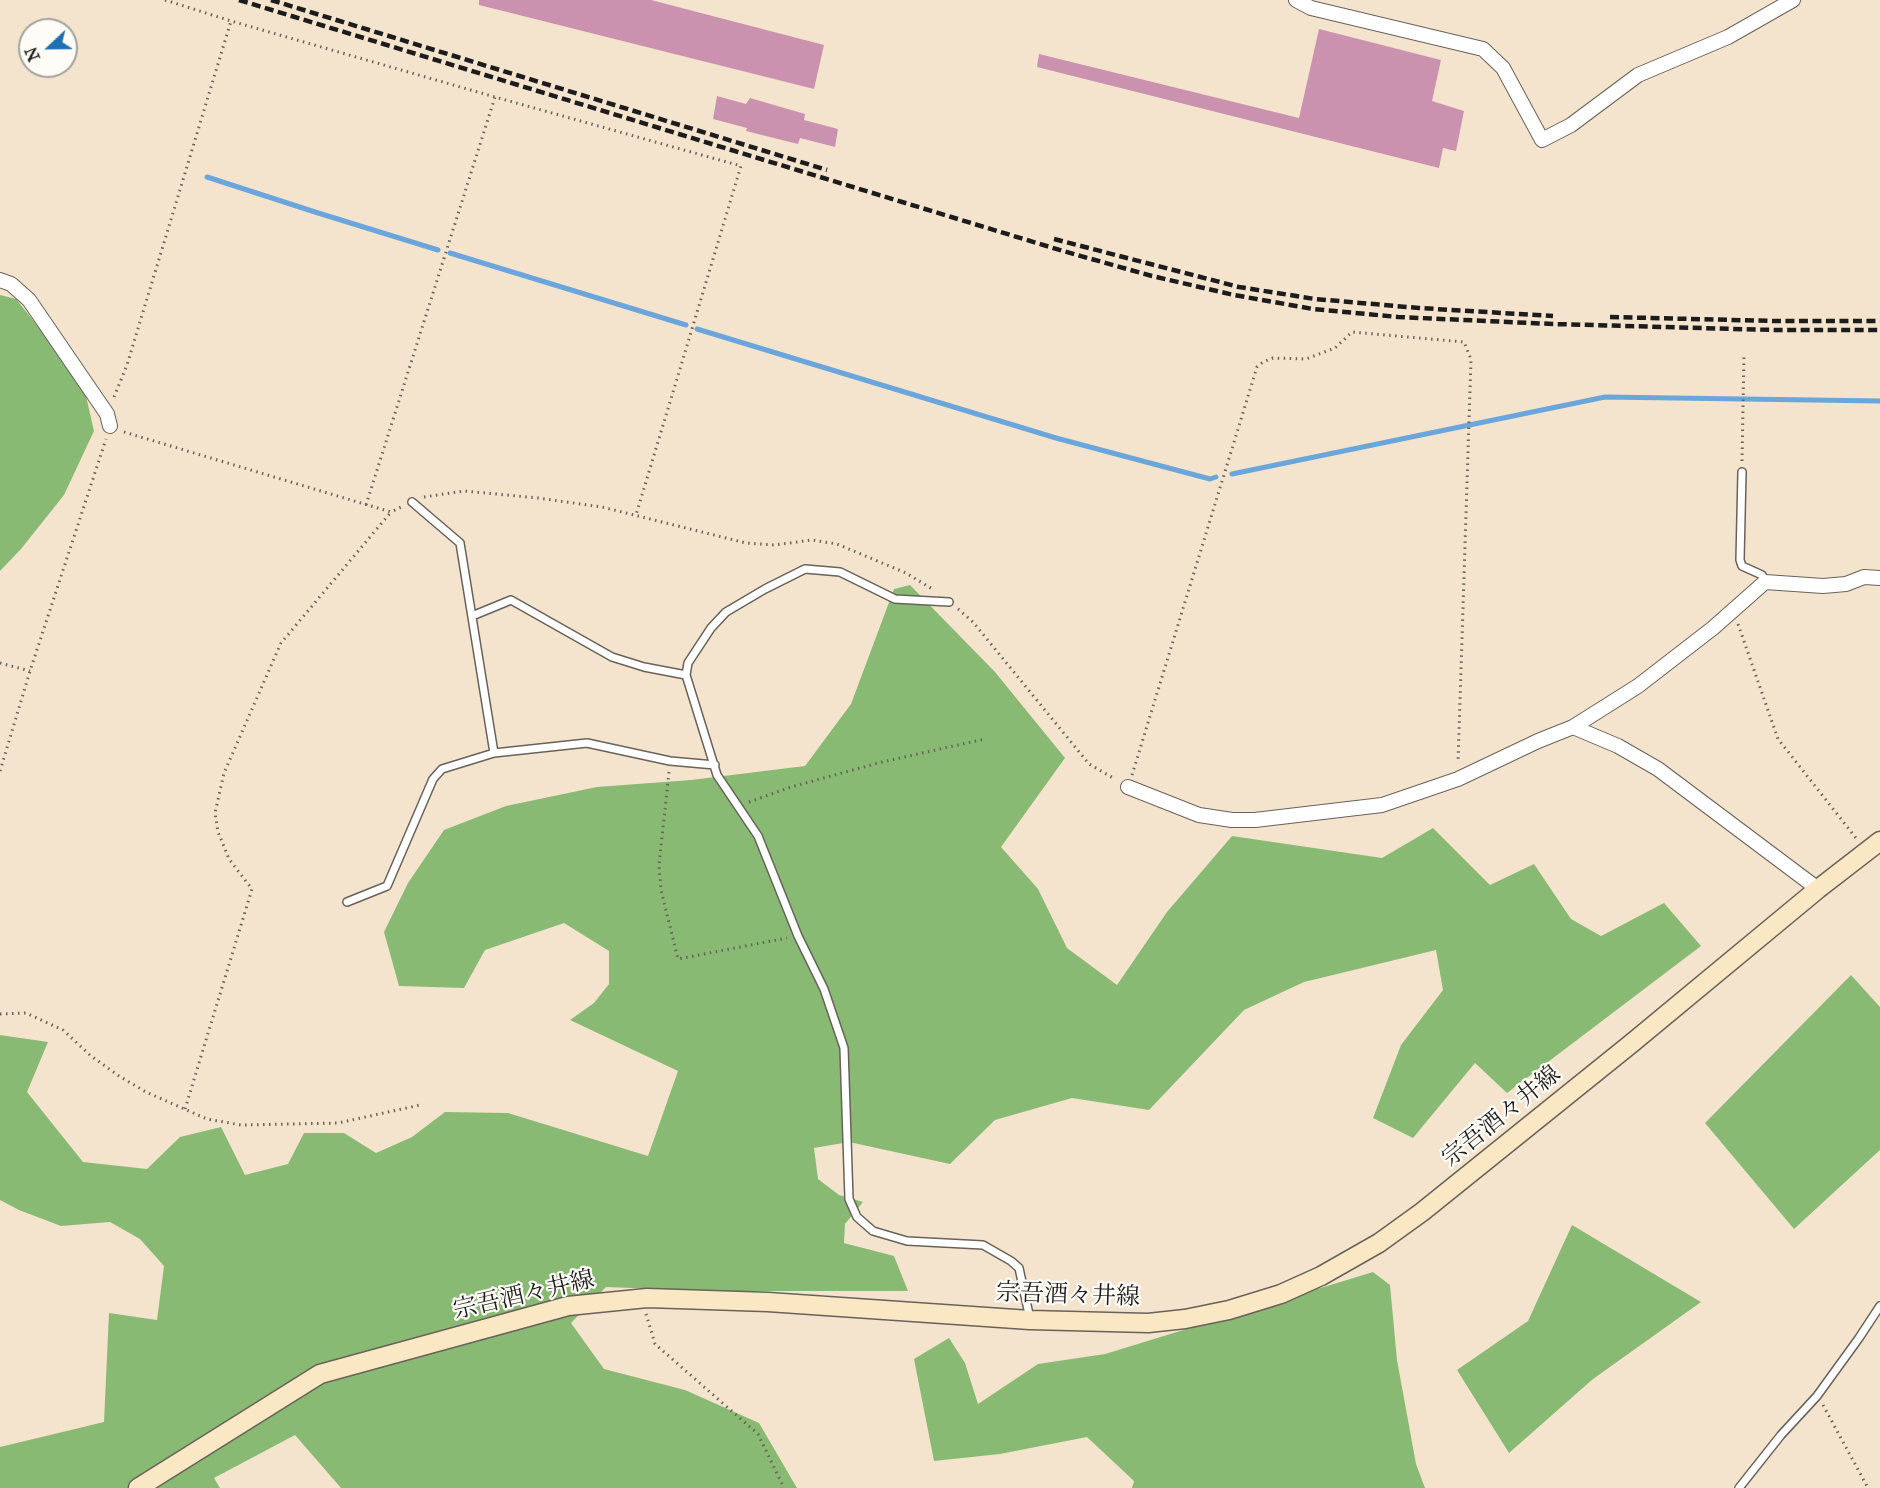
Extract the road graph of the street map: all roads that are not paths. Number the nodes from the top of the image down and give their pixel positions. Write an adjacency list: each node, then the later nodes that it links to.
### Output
1 (1296, 0): 2 (street)
2 (1793, 0)
3 (0, 280): 4 (street)
4 (109, 420)
5 (1742, 472): 8 (lane)
6 (412, 502): 10 (lane)
7 (1880, 578): 8 (street)
8 (1765, 582): 12 (street)
9 (949, 602): 11 (lane)
10 (472, 616): 11 (lane); 13 (lane)
11 (686, 675): 14 (lane)
12 (1573, 728): 15 (street); 17 (street)
13 (494, 753): 14 (lane); 18 (lane)
14 (715, 765): 20 (lane)
15 (1128, 787)
16 (1873, 846): 17 (main road, 宗吾酒々井線)
17 (1818, 889): 20 (main road, 宗吾酒々井線)
18 (347, 902)
19 (1880, 1306): 22 (lane)
20 (1030, 1320): 21 (main road, 宗吾酒々井線)
21 (138, 1488)
22 (1739, 1488)

